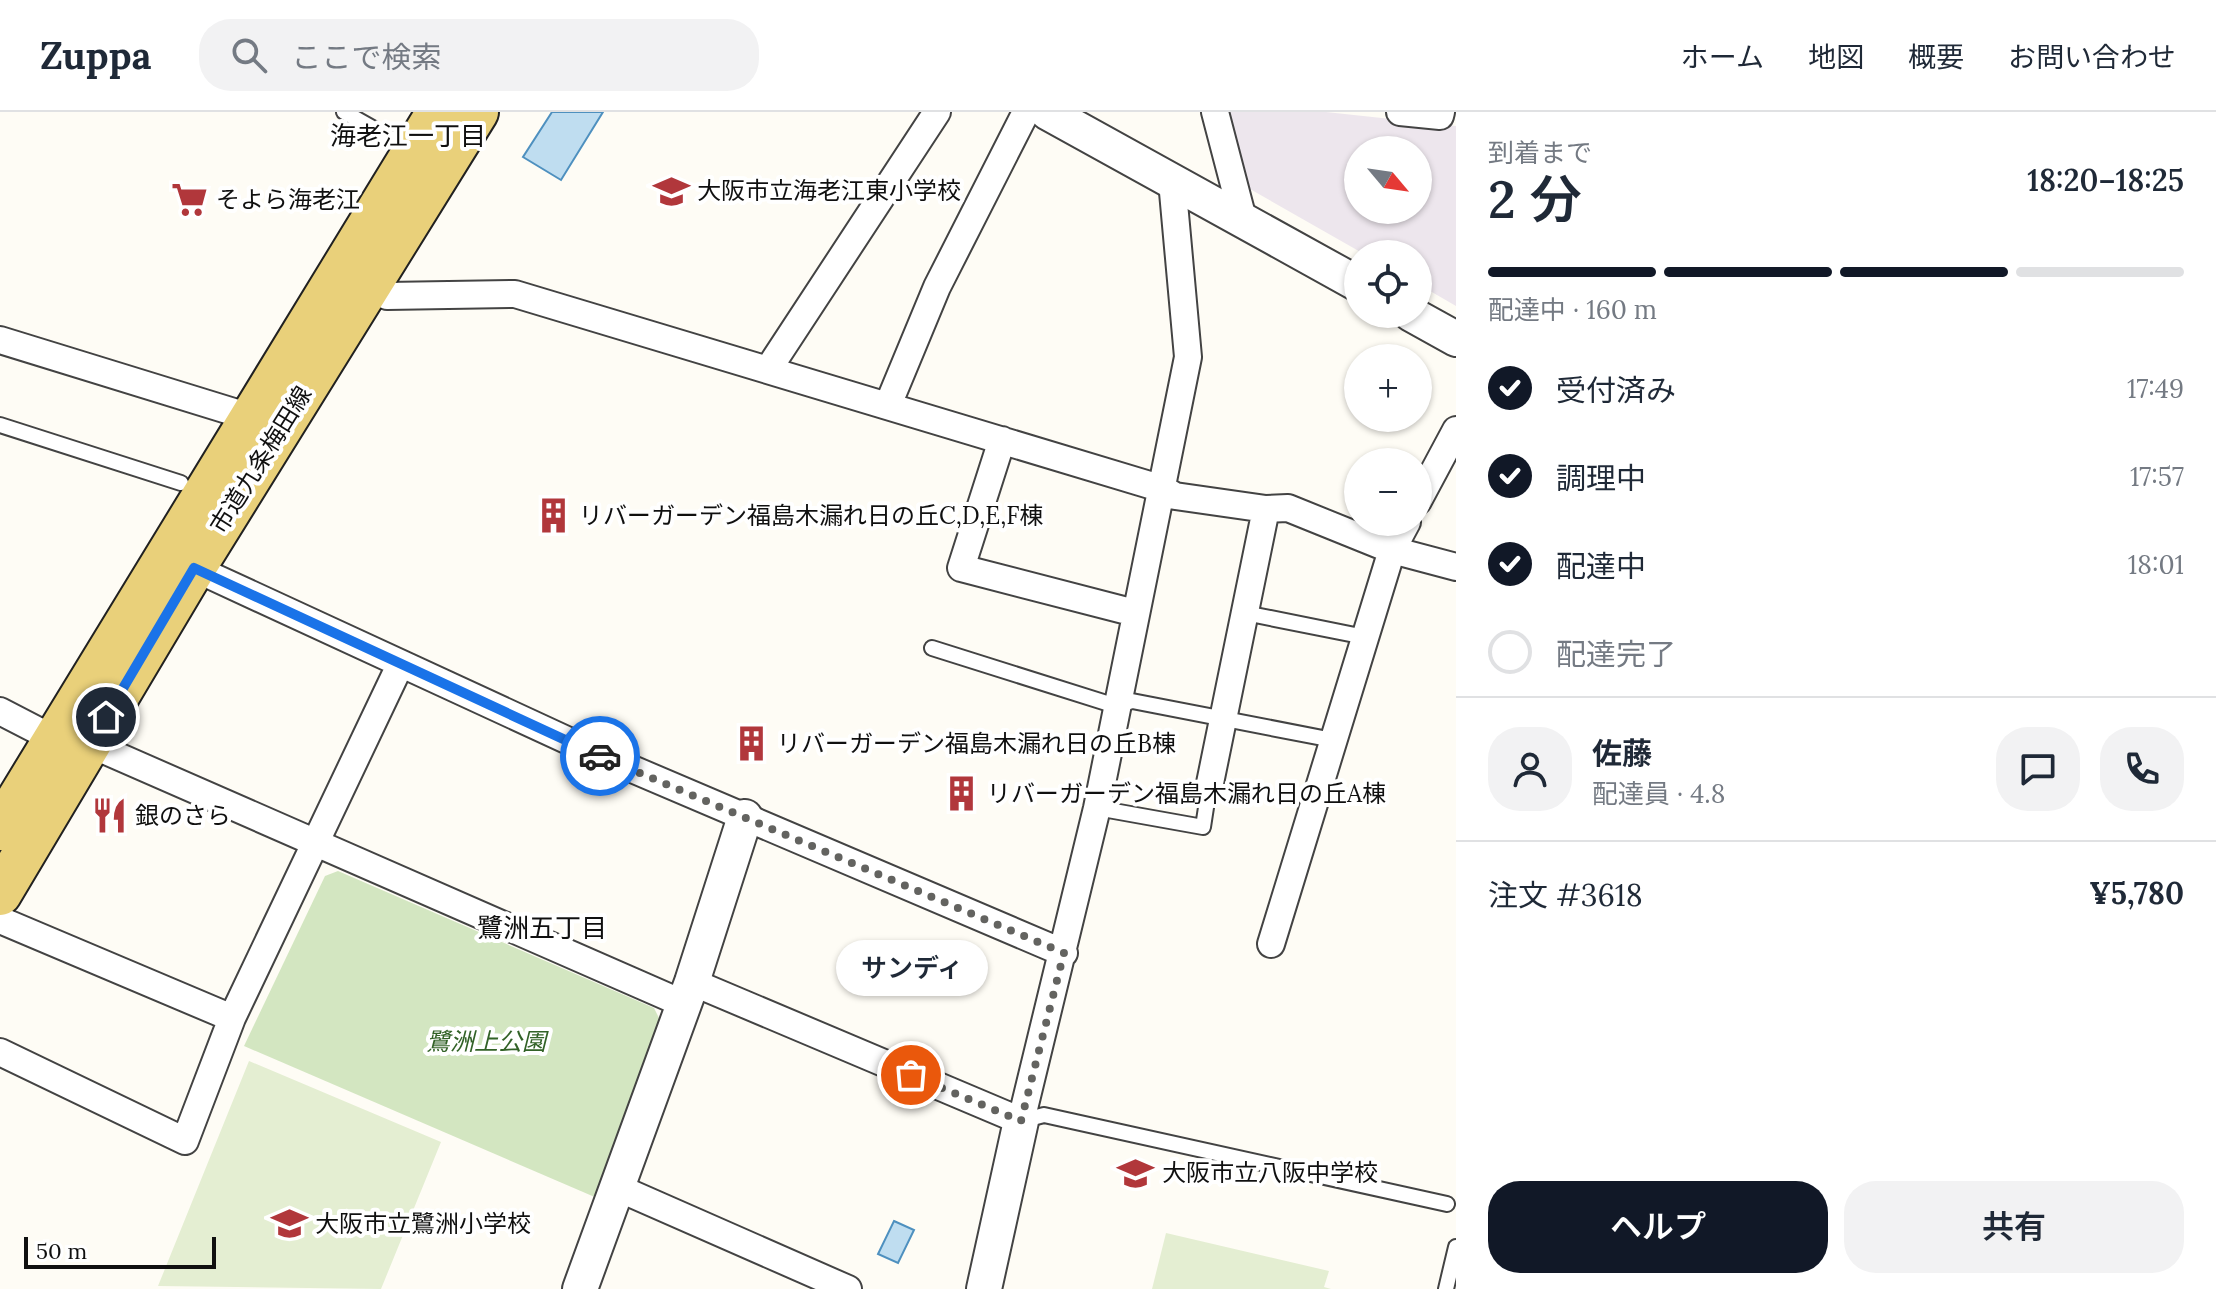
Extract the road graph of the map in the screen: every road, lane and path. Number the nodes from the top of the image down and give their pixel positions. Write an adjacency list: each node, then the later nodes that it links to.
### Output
1 (344, 112): 10 (lane)
2 (438, 112): 10 (main road, 市道九条梅田線)
3 (477, 112): 14 (main road, 市道九条梅田線)
4 (937, 112): 18 (street)
5 (1026, 112): 19 (street)
6 (1047, 112): 11 (street)
7 (1215, 112): 12 (street)
8 (1400, 112): 9 (street)
9 (1441, 112)
10 (414, 151): 21 (main road, 市道九条梅田線)
11 (1172, 181): 12 (street); 26 (street)
12 (1243, 219): 13 (street)
13 (1344, 276)
14 (368, 288): 18 (street); 21 (main road, 市道九条梅田線)
15 (1432, 326): 16 (street)
16 (1456, 339)
17 (0, 340): 21 (street)
18 (769, 368): 19 (street)
19 (888, 405): 23 (street)
20 (0, 425): 25 (lane)
21 (264, 425): 31 (main road, 市道九条梅田線); 41 (main road, 市道九条梅田線)
22 (1456, 430): 24 (street)
23 (1002, 440): 26 (street); 32 (street)
24 (1432, 475)
25 (181, 483)
26 (1163, 489): 27 (street); 32 (street)
27 (1266, 509): 29 (street); 33 (street)
28 (1400, 536): 29 (street)
29 (1392, 550): 30 (street); 34 (street)
30 (1456, 567)
31 (194, 568): 36 (street); 41 (main road, 市道九条梅田線)
32 (1135, 613): 37 (street)
33 (1245, 613): 34 (lane); 39 (street)
34 (1365, 637): 40 (street)
35 (932, 648): 37 (lane)
36 (400, 665): 44 (street); 46 (street)
37 (1116, 706): 39 (lane); 43 (street)
38 (0, 711): 41 (street)
39 (1222, 720): 40 (lane); 42 (street)
40 (1333, 740): 49 (street)
41 (72, 742): 45 (main road, 市道九条梅田線); 46 (street); 47 (main road, 市道九条梅田線)
42 (1209, 788): 43 (lane)
43 (1097, 808): 50 (street)
44 (745, 817): 50 (street); 51 (street)
45 (0, 829)
46 (315, 842): 51 (street); 52 (street)
47 (0, 894)
48 (0, 920): 52 (street)
49 (1271, 944)
50 (1064, 953): 54 (street)
51 (688, 993): 54 (street); 55 (street)
52 (232, 1018): 53 (street)
53 (3, 1063)
54 (1021, 1121): 56 (lane); 60 (street)
55 (616, 1187): 58 (street); 59 (street)
56 (1447, 1204)
57 (1456, 1247): 61 (lane)
58 (580, 1289)
59 (848, 1289)
60 (984, 1289)
61 (1446, 1289)

